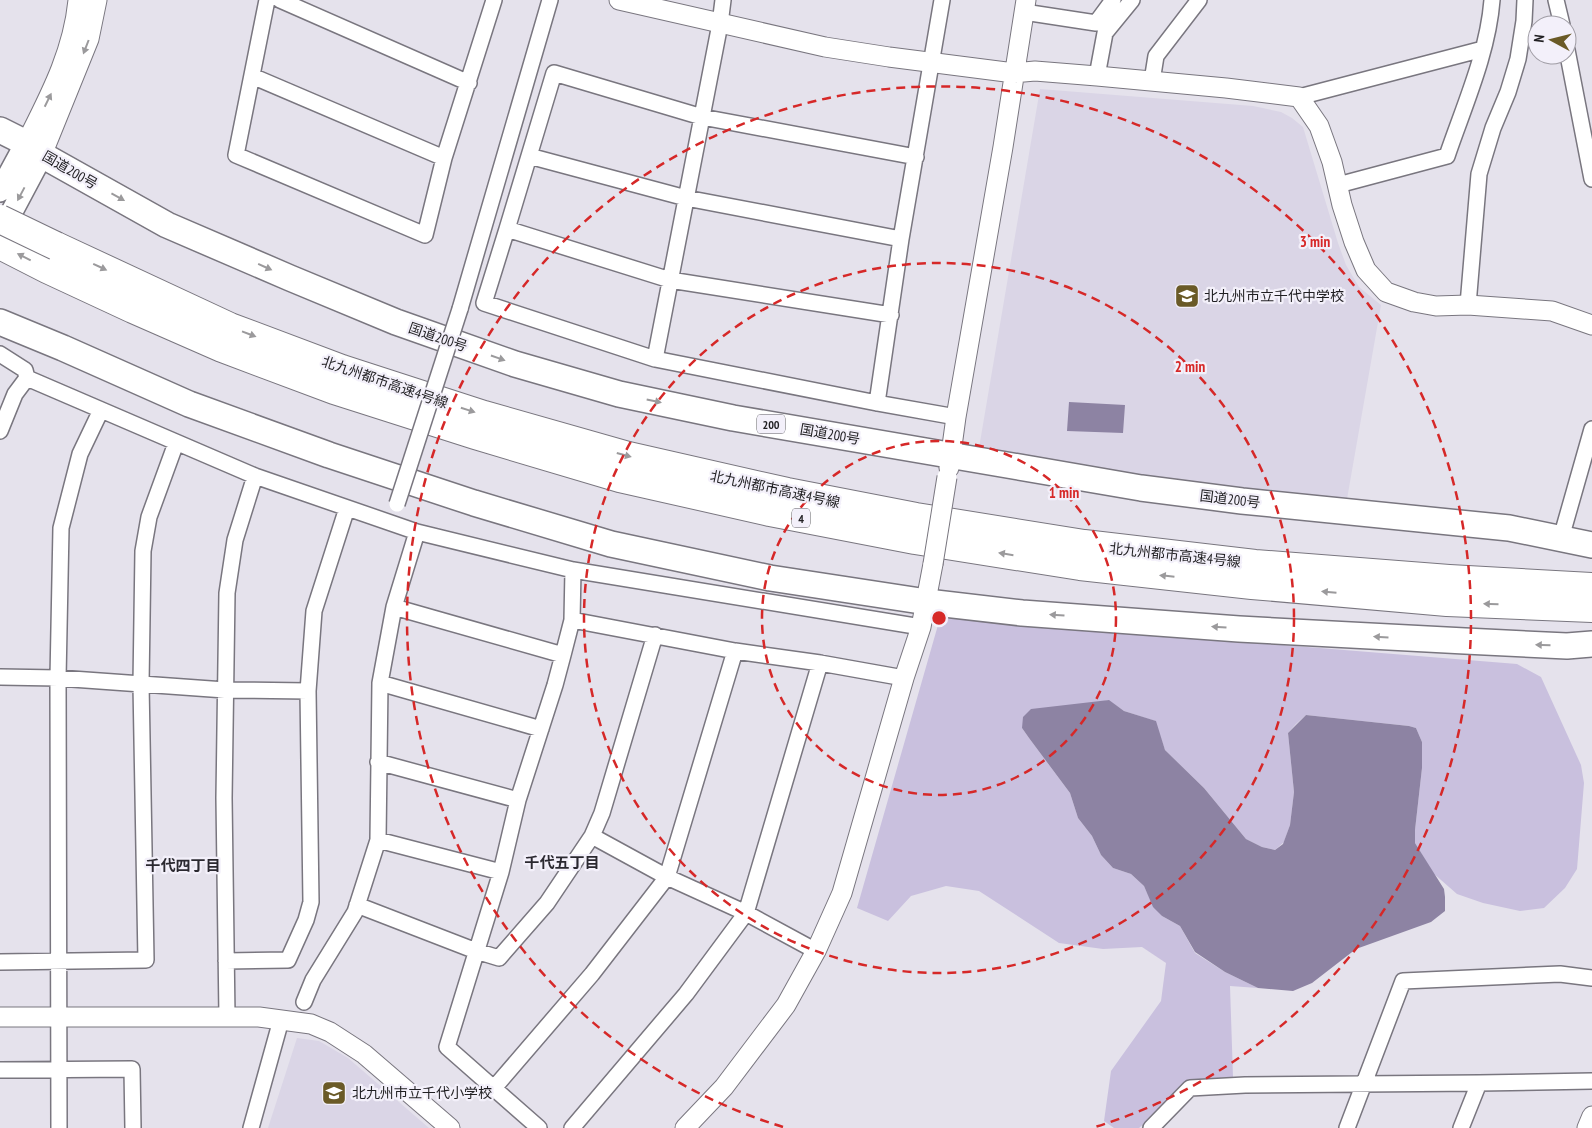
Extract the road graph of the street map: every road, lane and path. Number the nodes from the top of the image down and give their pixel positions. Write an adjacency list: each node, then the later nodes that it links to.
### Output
1 (78, 0): 30 (street, one-way to 1)
2 (97, 0): 30 (street, one-way to 30)
3 (267, 0): 23 (street)
4 (280, 0): 26 (street)
5 (550, 0): 61 (street, bridge)
6 (619, 0): 18 (street)
7 (723, 0): 18 (street)
8 (942, 0): 20 (street)
9 (1112, 0): 16 (street)
10 (1132, 0): 24 (street)
11 (1199, 0): 25 (street)
12 (1492, 0): 19 (street)
13 (1525, 0): 45 (street)
14 (1556, 0): 17 (street)
15 (488, 2): 26 (street)
16 (1025, 6): 22 (street)
17 (1560, 15)
18 (720, 24): 20 (street); 28 (street)
19 (1483, 49): 27 (street); 35 (street)
20 (932, 62): 22 (street); 32 (street)
21 (1570, 65): 34 (street)
22 (1014, 72): 24 (street); 54 (street)
23 (252, 76): 33 (street); 33 (street)
24 (1098, 76): 25 (street)
25 (1152, 81): 27 (street)
26 (469, 83): 33 (street)
27 (1299, 97): 35 (street)
28 (702, 116): 31 (street); 32 (street); 37 (street)
29 (0, 130): 30 (highway, 国道200号 / 200)
30 (34, 149): 36 (main road); 40 (main road, one-way to 40); 58 (highway, 国道200号 / 200, one-way to 58)
31 (529, 156): 37 (street); 39 (street)
32 (916, 157): 41 (street)
33 (444, 158)
34 (1591, 170)
35 (1338, 185): 45 (street)
36 (0, 191)
37 (686, 198): 41 (street); 44 (street)
38 (0, 219): 43 (highway, 北九州都市高速4号線 / 4, bridge)
39 (507, 229): 44 (street); 50 (street)
40 (0, 234)
41 (901, 239): 46 (street)
42 (0, 245): 43 (highway, 北九州都市高速4号線 / 4, one-way to 42)
43 (52, 258): 66 (highway, 北九州都市高速4号線 / 4, one-way to 66); 69 (highway, 北九州都市高速4号線 / 4, one-way to 43)
44 (670, 280): 46 (street); 50 (street)
45 (1468, 305): 48 (street)
46 (891, 315): 52 (street)
47 (0, 322): 67 (highway)
48 (1592, 325)
49 (0, 354): 51 (street)
50 (655, 359): 52 (street)
51 (27, 378): 53 (street); 56 (street)
52 (877, 403): 54 (street)
53 (101, 410): 57 (street); 78 (street)
54 (956, 417): 58 (street)
55 (1592, 429): 63 (street)
56 (0, 431)
57 (176, 443): 59 (street); 81 (street)
58 (949, 466): 63 (highway, 国道200号 / 200); 67 (street, bridge)
59 (255, 476): 60 (street); 82 (street)
60 (347, 508): 61 (street); 83 (street)
61 (390, 523): 62 (street)
62 (417, 532): 65 (street); 68 (street)
63 (1561, 538): 64 (highway, 国道200号 / 200)
64 (1592, 545)
65 (573, 570): 70 (street); 71 (street)
66 (1592, 586)
67 (927, 602): 71 (street); 73 (highway, one-way to 67)
68 (394, 607): 75 (street); 80 (street)
69 (1592, 608)
70 (572, 620): 72 (street); 75 (street)
71 (921, 627): 79 (street)
72 (655, 635): 74 (street); 87 (street)
73 (1592, 644)
74 (735, 651): 76 (street); 90 (street)
75 (563, 655): 84 (street)
76 (820, 663): 79 (street); 92 (street)
77 (0, 676): 78 (street)
78 (58, 678): 81 (street); 95 (street)
79 (904, 678): 94 (street)
80 (380, 683): 84 (street); 85 (street)
81 (141, 684): 82 (street); 95 (street)
82 (225, 690): 83 (street); 96 (street)
83 (308, 691): 96 (street)
84 (541, 729): 86 (street)
85 (378, 762): 86 (street); 88 (street)
86 (518, 800): 89 (street)
87 (592, 836): 90 (street); 93 (street)
88 (378, 840): 89 (street); 91 (street)
89 (501, 872): 93 (street)
90 (667, 877): 92 (street); 109 (street)
91 (357, 905): 93 (street); 99 (street)
92 (746, 913): 94 (street); 116 (street)
93 (476, 951): 109 (street)
94 (816, 951): 117 (street)
95 (60, 960): 97 (street); 102 (street)
96 (226, 961): 101 (street)
97 (0, 962)
98 (1592, 978): 108 (street)
99 (304, 1002)
100 (0, 1017): 102 (street)
101 (227, 1017): 102 (street); 103 (street)
102 (58, 1018): 105 (street)
103 (281, 1020): 113 (street); 114 (street)
104 (0, 1070): 105 (street)
105 (58, 1070): 111 (street); 112 (street)
106 (1592, 1081): 107 (street)
107 (1479, 1083): 108 (street); 120 (street)
108 (1365, 1084): 118 (street); 119 (street)
109 (494, 1088): 115 (street)
110 (1592, 1116): 121 (street)
111 (59, 1128)
112 (133, 1128)
113 (251, 1128)
114 (450, 1128)
115 (540, 1128)
116 (572, 1128)
117 (685, 1128)
118 (1151, 1128)
119 (1348, 1128)
120 (1462, 1128)
121 (1586, 1128)

